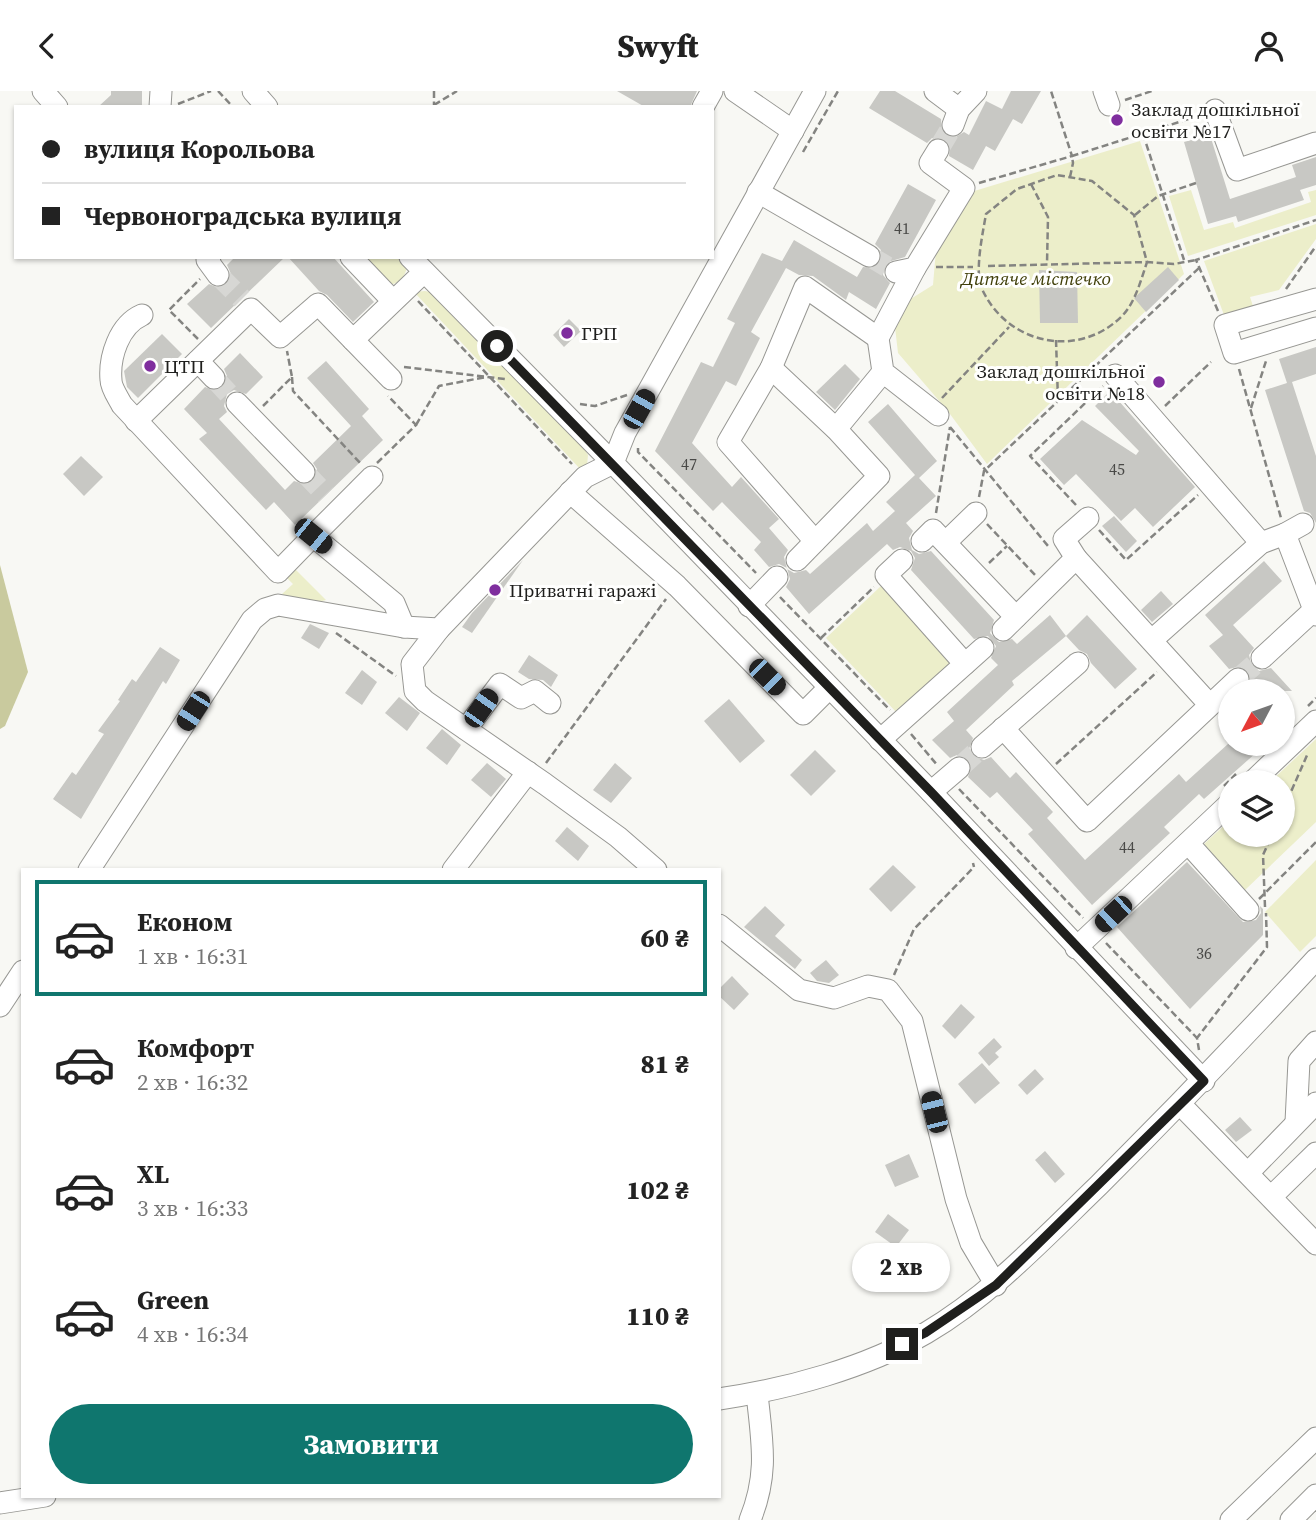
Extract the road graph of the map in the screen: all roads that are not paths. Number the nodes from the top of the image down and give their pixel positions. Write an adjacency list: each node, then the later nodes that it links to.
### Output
1 (43, 91): 7 (street)
2 (253, 91): 8 (street)
3 (735, 91): 10 (street)
4 (815, 91): 10 (street)
5 (935, 91): 6 (street)
6 (976, 91)
7 (55, 105)
8 (265, 105)
9 (1215, 110): 11 (street)
10 (793, 131): 13 (street)
11 (1316, 143)
12 (938, 150): 21 (street)
13 (758, 192): 14 (street); 33 (street)
14 (869, 256)
15 (354, 259): 17 (street)
16 (417, 265): 17 (street); 33 (street)
17 (400, 295): 22 (street)
18 (1316, 299): 20 (street)
19 (142, 315): 30 (street)
20 (1316, 328)
21 (878, 338): 24 (street); 25 (street)
22 (353, 340): 23 (street); 27 (street)
23 (204, 356): 28 (street); 30 (street)
24 (771, 368): 32 (street); 40 (street)
25 (883, 372): 31 (street); 32 (street)
26 (1115, 375): 41 (street)
27 (382, 377)
28 (214, 378)
29 (244, 410): 34 (street)
30 (136, 421): 45 (street)
31 (944, 421)
32 (836, 429): 40 (street)
33 (613, 463): 36 (street); 47 (street)
34 (304, 472)
35 (372, 477): 39 (street)
36 (577, 484): 51 (street); 57 (street)
37 (976, 513): 43 (street)
38 (1088, 518): 43 (street)
39 (313, 536): 45 (street); 50 (street)
40 (815, 541): 42 (street)
41 (1261, 543): 49 (street); 52 (street)
42 (797, 560)
43 (1071, 563): 52 (street)
44 (894, 567): 56 (street)
45 (278, 572): 48 (street)
46 (777, 577): 47 (street)
47 (749, 606): 57 (street)
48 (272, 607): 50 (street); 72 (street)
49 (1314, 613): 54 (street)
50 (404, 627): 51 (street)
51 (439, 629): 63 (street)
52 (1152, 640): 60 (street)
53 (983, 648): 56 (street)
54 (1262, 657)
55 (1077, 663): 62 (street)
56 (965, 664): 64 (street)
57 (829, 688): 64 (street)
58 (1218, 696): 60 (street)
59 (550, 703): 63 (street)
60 (1209, 704): 62 (street)
61 (1316, 721): 67 (street)
62 (1003, 728): 65 (street)
63 (466, 729): 68 (street)
64 (880, 740): 69 (street)
65 (982, 747)
66 (959, 768): 69 (street)
67 (1265, 770)
68 (532, 775): 73 (street); 74 (street)
69 (931, 792): 77 (street)
70 (1218, 814): 71 (street)
71 (1188, 843): 75 (street); 77 (street)
72 (90, 868)
73 (455, 868)
74 (654, 868)
75 (1248, 910)
76 (721, 927): 90 (street)
77 (1076, 948): 82 (street)
78 (1316, 959): 82 (street)
79 (21, 974): 80 (street)
80 (0, 1006)
81 (1316, 1042): 85 (street)
82 (1204, 1081): 84 (street)
83 (1316, 1103): 85 (street)
84 (1180, 1104): 87 (street); 90 (street)
85 (1296, 1122): 87 (street)
86 (1316, 1153): 88 (street)
87 (1248, 1173): 88 (street)
88 (1271, 1197): 89 (street)
89 (1316, 1244)
90 (996, 1285): 91 (street)
91 (757, 1394): 92 (street); 98 (street)
92 (721, 1399)
93 (1312, 1450): 97 (street)
94 (1316, 1495): 99 (street)
95 (32, 1498): 96 (street)
96 (0, 1503)
97 (1238, 1518)
98 (750, 1520)
99 (1291, 1520)

